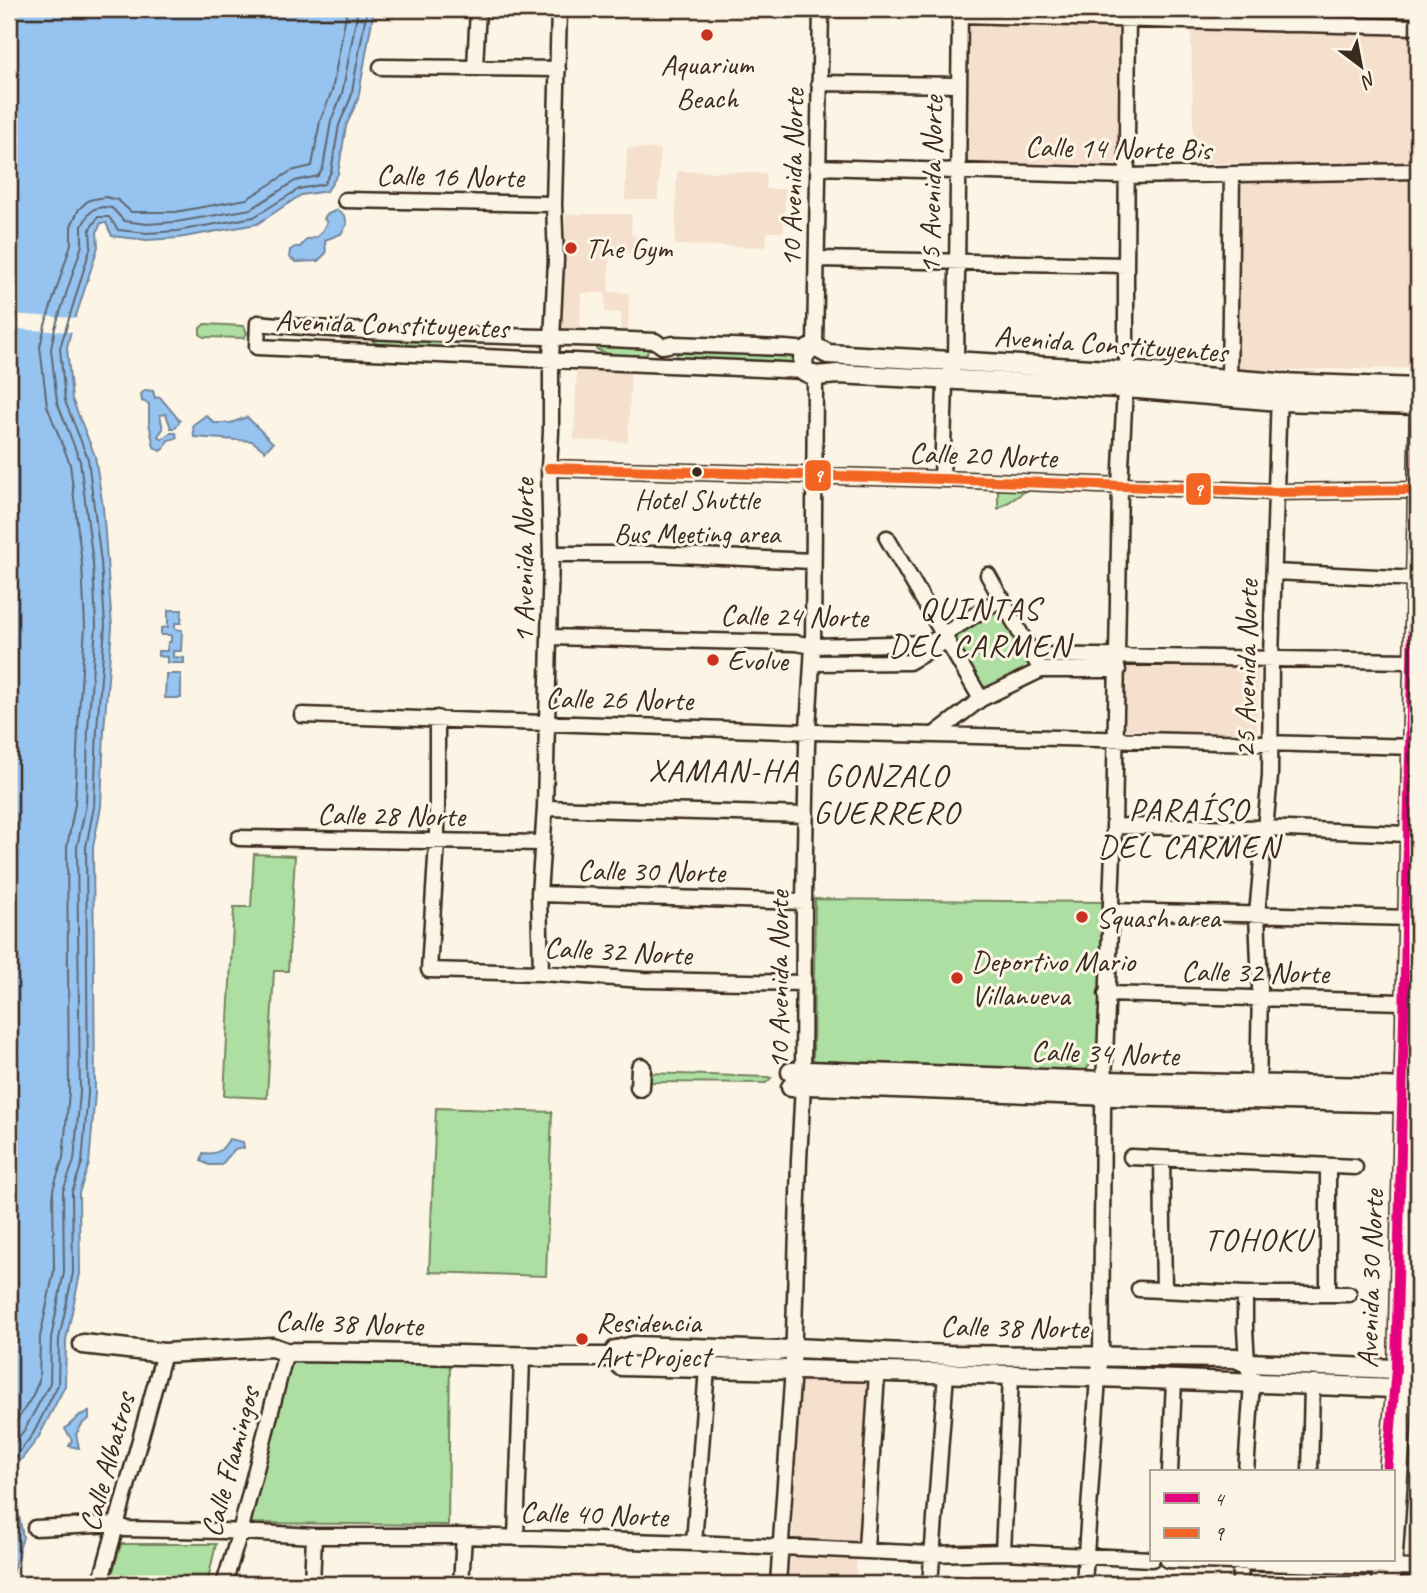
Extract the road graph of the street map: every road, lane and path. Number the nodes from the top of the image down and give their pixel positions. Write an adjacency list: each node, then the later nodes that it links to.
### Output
1 (478, 9): 10 (street)
2 (559, 9): 11 (street)
3 (821, 9): 12 (street, 10 Avenida Norte)
4 (1283, 9): 7 (street)
5 (960, 12): 6 (street); 13 (street, 15 Avenida Norte)
6 (1128, 15): 7 (street); 18 (street)
7 (1283, 24): 8 (street)
8 (1418, 27)
9 (381, 67): 10 (street)
10 (475, 67): 11 (street)
11 (558, 69): 20 (street)
12 (819, 83): 13 (street); 14 (street, 10 Avenida Norte)
13 (959, 85): 15 (street, 15 Avenida Norte)
14 (817, 167): 15 (street, Calle 14 Norte Bis); 21 (street, 10 Avenida Norte)
15 (958, 171): 18 (street, Calle 14 Norte Bis); 22 (street, 15 Avenida Norte)
16 (1418, 171): 17 (street, Calle 14 Norte Bis)
17 (1232, 175): 18 (street, Calle 14 Norte Bis); 38 (street)
18 (1126, 176): 23 (street)
19 (345, 200): 20 (street, Calle 16 Norte)
20 (554, 204): 27 (street)
21 (817, 259): 22 (street); 34 (street, 10 Avenida Norte)
22 (957, 261): 23 (street); 33 (street, 15 Avenida Norte)
23 (1126, 265): 37 (street)
24 (320, 329): 25 (street, Avenida Constituyentes); 29 (street); 29 (street, Avenida Constituyentes)
25 (347, 331): 26 (street, Avenida Constituyentes); 30 (street)
26 (368, 331): 27 (street, Avenida Constituyentes); 31 (street)
27 (552, 336): 28 (street, Avenida Constituyentes); 32 (street, 1 Avenida Norte)
28 (662, 346): 34 (street, Avenida Constituyentes); 35 (street)
29 (317, 350): 30 (street, Avenida Constituyentes)
30 (346, 350): 31 (street, Avenida Constituyentes)
31 (369, 351): 32 (street, Avenida Constituyentes)
32 (551, 359): 35 (street, Avenida Constituyentes); 42 (street, 1 Avenida Norte)
33 (956, 361): 34 (main road, Avenida Constituyentes); 36 (street); 37 (main road, Avenida Constituyentes)
34 (810, 362): 35 (street, Avenida Constituyentes); 36 (main road, Avenida Constituyentes); 43 (street, 10 Avenida Norte)
35 (659, 363)
36 (947, 379): 37 (main road, Avenida Constituyentes); 44 (street)
37 (1126, 380): 38 (main road, Avenida Constituyentes); 40 (main road, Avenida Constituyentes); 45 (street)
38 (1229, 380): 40 (main road, Avenida Constituyentes)
39 (1418, 388): 40 (main road, Avenida Constituyentes)
40 (1279, 392): 41 (main road, Avenida Constituyentes); 47 (street, 25 Avenida Norte)
41 (1418, 405): 46 (street)
42 (549, 468): 43 (street, Calle 20 Norte); 49 (street, 1 Avenida Norte)
43 (808, 475): 44 (street, Calle 20 Norte); 50 (street, 10 Avenida Norte)
44 (942, 479): 45 (street, Calle 20 Norte)
45 (1120, 487): 47 (street, Calle 20 Norte); 61 (street)
46 (1415, 490): 47 (street, Calle 20 Norte); 53 (street)
47 (1277, 492): 51 (street, 25 Avenida Norte)
48 (887, 538): 56 (street)
49 (551, 554): 50 (street); 55 (street, 1 Avenida Norte)
50 (813, 561): 57 (street, 10 Avenida Norte)
51 (1273, 572): 53 (street); 59 (street, 25 Avenida Norte)
52 (988, 575): 54 (street)
53 (1416, 579): 60 (street)
54 (1002, 598): 56 (street, Calle 24 Norte); 58 (street)
55 (549, 636): 57 (street, Calle 24 Norte); 67 (street, 1 Avenida Norte)
56 (944, 638): 57 (street, Calle 24 Norte); 62 (street, Calle 24 Norte); 64 (street)
57 (813, 646): 62 (street, 10 Avenida Norte)
58 (1033, 655): 61 (street); 63 (street)
59 (1271, 659): 60 (street); 61 (street); 71 (street, 25 Avenida Norte)
60 (1410, 661): 72 (street)
61 (1118, 662): 63 (street); 70 (street)
62 (812, 663): 68 (street, 10 Avenida Norte)
63 (1041, 670): 64 (street)
64 (981, 699): 69 (street)
65 (302, 715): 66 (street, Calle 26 Norte)
66 (437, 718): 67 (street, Calle 26 Norte); 79 (street)
67 (546, 724): 68 (street, Calle 26 Norte); 73 (street, 1 Avenida Norte)
68 (808, 732): 69 (street, Calle 26 Norte); 74 (street, 10 Avenida Norte)
69 (934, 734): 70 (street, Calle 26 Norte)
70 (1116, 741): 71 (street, Calle 26 Norte); 75 (street)
71 (1270, 743): 72 (street, Calle 26 Norte); 76 (street, 25 Avenida Norte)
72 (1414, 747): 77 (street)
73 (545, 808): 74 (street); 80 (street, 1 Avenida Norte)
74 (806, 815): 83 (street, 10 Avenida Norte)
75 (1114, 826): 76 (street); 84 (street)
76 (1264, 828): 77 (street); 85 (street, 25 Avenida Norte)
77 (1407, 834): 86 (street)
78 (239, 838): 79 (street, Calle 28 Norte)
79 (438, 842): 80 (street, Calle 28 Norte); 87 (street, Calle 32 Norte)
80 (542, 843): 82 (street, 1 Avenida Norte)
81 (1418, 873): 86 (street)
82 (539, 894): 83 (street, Calle 30 Norte); 87 (street, 1 Avenida Norte)
83 (804, 902): 88 (street, 10 Avenida Norte)
84 (1110, 911): 85 (street); 89 (street)
85 (1257, 914): 86 (street); 90 (street, 25 Avenida Norte)
86 (1414, 918): 91 (street)
87 (541, 973): 88 (street, Calle 32 Norte)
88 (803, 983): 93 (street, 10 Avenida Norte)
89 (1106, 994): 90 (street, Calle 32 Norte); 95 (street)
90 (1260, 999): 91 (street, Calle 32 Norte); 96 (street, 25 Avenida Norte)
91 (1412, 1002): 97 (street)
92 (641, 1068): 94 (main road)
93 (797, 1079): 95 (main road, Calle 34 Norte); 110 (street, 10 Avenida Norte)
94 (640, 1087)
95 (1104, 1089): 96 (main road, Calle 34 Norte); 114 (street)
96 (1258, 1092): 97 (main road, Calle 34 Norte)
97 (1411, 1096): 102 (street, Avenida 30 Norte); 124 (street, Avenida 30 Norte)
98 (1131, 1157): 99 (street)
99 (1162, 1158): 100 (street); 105 (street)
100 (1328, 1166): 101 (street); 107 (street)
101 (1355, 1167)
102 (1414, 1194): 103 (street, Avenida 30 Norte)
103 (1413, 1275): 124 (street, Avenida 30 Norte)
104 (1139, 1289): 105 (street)
105 (1164, 1290): 106 (street)
106 (1241, 1293): 107 (street); 117 (street)
107 (1328, 1294): 108 (street)
108 (1349, 1294)
109 (83, 1344): 112 (main road, Calle 38 Norte)
110 (794, 1349): 113 (main road, Calle 38 Norte); 115 (main road, Calle 38 Norte); 119 (street, 10 Avenida Norte)
111 (286, 1352): 112 (main road, Calle 38 Norte); 116 (main road, Calle 38 Norte); 135 (street, Calle Flamingos)
112 (164, 1353): 133 (street, Calle Albatros)
113 (949, 1355): 114 (main road, Calle 38 Norte); 121 (main road)
114 (1101, 1356): 117 (main road, Calle 38 Norte); 123 (street)
115 (612, 1357): 116 (main road, Calle 38 Norte); 118 (main road, Calle 38 Norte)
116 (522, 1358): 138 (street)
117 (1242, 1360): 124 (main road, Calle 38 Norte); 126 (street)
118 (707, 1368): 119 (main road, Calle 38 Norte); 139 (street)
119 (793, 1368): 120 (main road, Calle 38 Norte); 140 (street, 10 Avenida Norte)
120 (877, 1373): 121 (main road, Calle 38 Norte); 141 (street)
121 (946, 1374): 122 (main road, Calle 38 Norte); 143 (street)
122 (1011, 1376): 123 (main road, Calle 38 Norte); 142 (street)
123 (1098, 1377): 125 (main road, Calle 38 Norte); 144 (street)
124 (1406, 1378): 127 (main road, Calle 38 Norte); 131 (street, Avenida 30 Norte); 132 (street, Avenida 30 Norte)
125 (1174, 1380): 126 (main road, Calle 38 Norte); 128 (street)
126 (1252, 1382): 127 (main road, Calle 38 Norte); 129 (street)
127 (1312, 1384): 130 (street)
128 (1170, 1470)
129 (1246, 1470)
130 (1310, 1470)
131 (1387, 1470)
132 (1396, 1470)
133 (118, 1524): 134 (street, Calle 40 Norte); 135 (street, Calle 40 Norte); 150 (street, Calle Albatros)
134 (35, 1528)
135 (240, 1532): 136 (street, Calle 40 Norte); 151 (street, Calle Flamingos)
136 (313, 1536): 137 (street, Calle 40 Norte); 152 (street)
137 (464, 1536): 138 (street, Calle 40 Norte); 153 (street)
138 (516, 1538): 139 (street, Calle 40 Norte)
139 (694, 1543): 140 (street, Calle 40 Norte)
140 (776, 1546): 141 (street, Calle 40 Norte); 154 (street, 10 Avenida Norte)
141 (866, 1549): 143 (street, Calle 40 Norte)
142 (1003, 1552): 143 (street, Calle 40 Norte); 144 (street, Calle 40 Norte)
143 (932, 1553): 155 (street)
144 (1087, 1558): 145 (street, Calle 40 Norte); 156 (street)
145 (1150, 1559)
146 (1240, 1562): 147 (street); 157 (street)
147 (1308, 1563): 148 (street)
148 (1385, 1565): 149 (street); 158 (street, Avenida 30 Norte); 159 (street, Avenida 30 Norte)
149 (1418, 1569)
150 (100, 1584)
151 (224, 1584)
152 (312, 1584)
153 (461, 1584)
154 (778, 1584)
155 (930, 1584)
156 (1084, 1584)
157 (1240, 1584)
158 (1379, 1584)
159 (1393, 1584)

